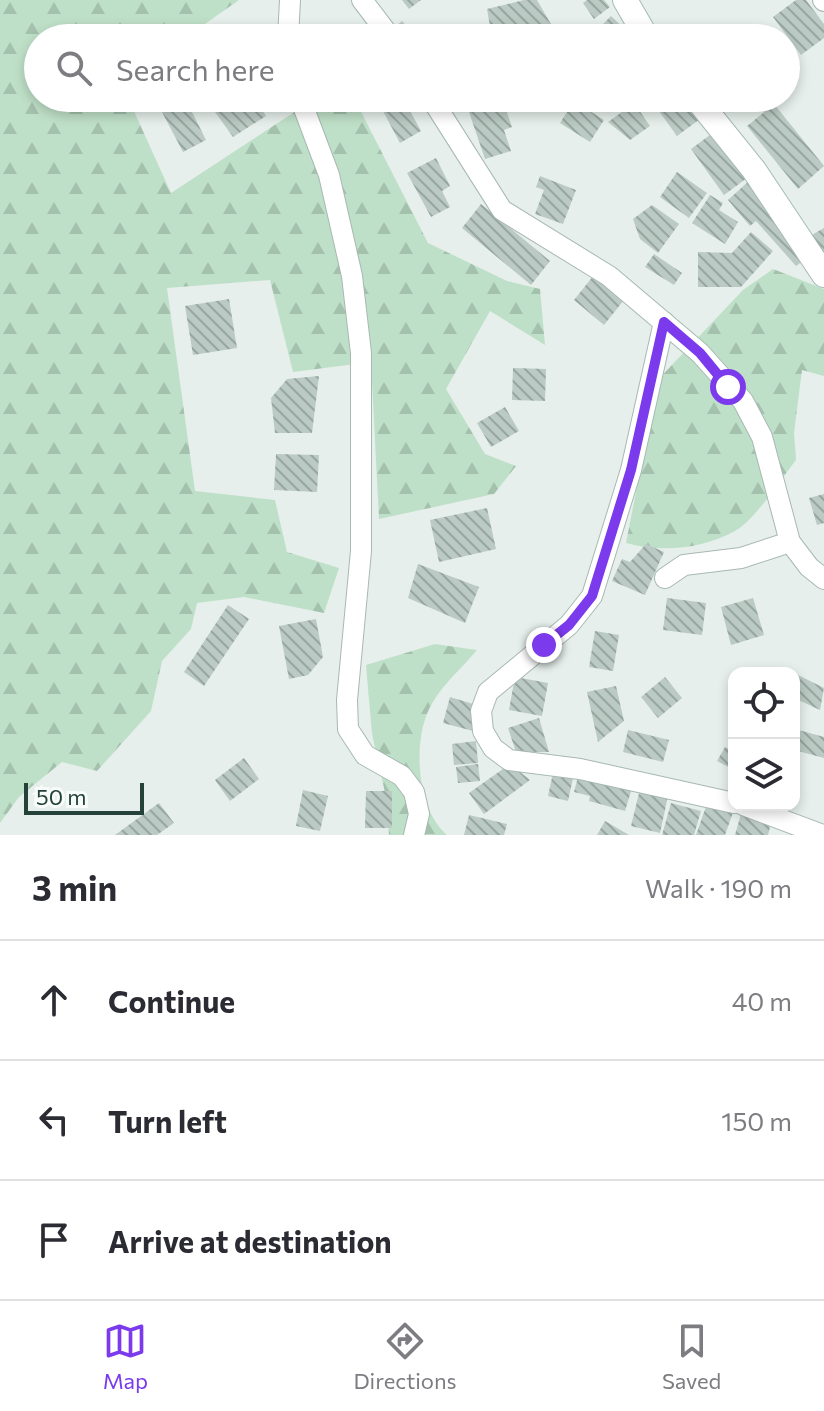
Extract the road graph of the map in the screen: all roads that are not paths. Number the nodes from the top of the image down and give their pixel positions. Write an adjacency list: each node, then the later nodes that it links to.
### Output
1 (290, 0): 4 (street)
2 (362, 0): 5 (street)
3 (625, 0): 6 (main road)
4 (289, 24)
5 (380, 24)
6 (639, 24)
7 (305, 112): 17 (street)
8 (440, 112): 11 (street)
9 (707, 112): 10 (main road)
10 (824, 275)
11 (664, 322): 12 (street); 15 (street)
12 (790, 542): 13 (street); 14 (street)
13 (665, 578)
14 (824, 579)
15 (728, 802)
16 (759, 811): 18 (street)
17 (414, 835)
18 (823, 835)

